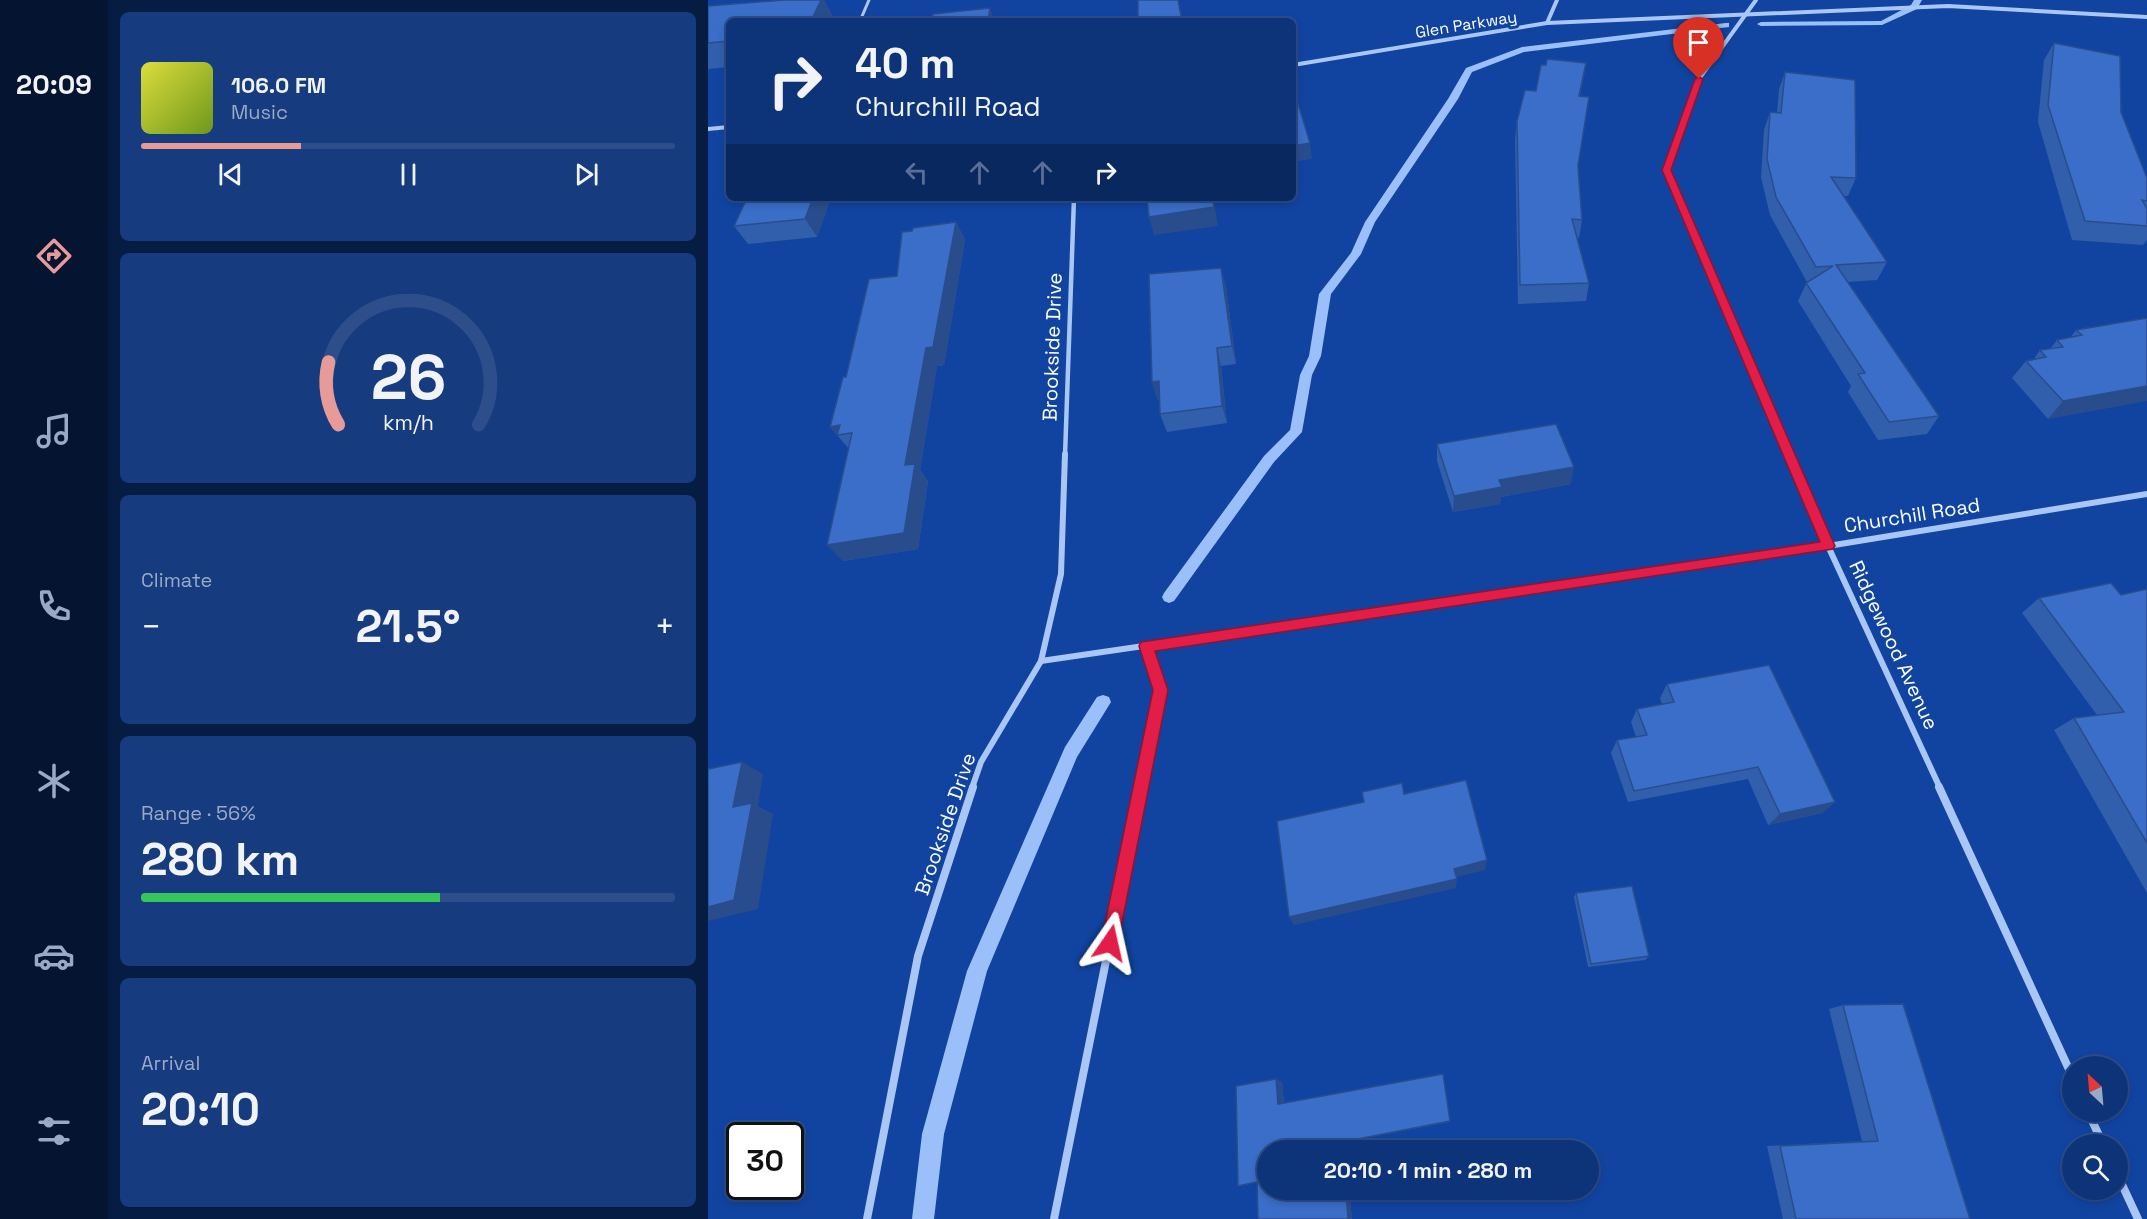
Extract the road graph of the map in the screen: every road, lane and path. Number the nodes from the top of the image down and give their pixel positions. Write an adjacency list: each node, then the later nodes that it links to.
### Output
1 (869, 0): 6 (lane)
2 (1557, 0): 7 (street)
3 (1756, 0): 4 (street, Ridgewood Avenue)
4 (1747, 12): 5 (street, Glen Parkway); 7 (street, Glen Parkway); 13 (street, Ridgewood Avenue)
5 (2147, 17)
6 (861, 18)
7 (1547, 23): 8 (street, Glen Parkway)
8 (1296, 65)
9 (726, 127): 10 (street)
10 (708, 129)
11 (1074, 201): 15 (street, Brookside Drive)
12 (2147, 494): 13 (street, Churchill Road)
13 (1828, 546): 14 (street, Churchill Road); 16 (street, Ridgewood Avenue)
14 (1146, 646): 15 (street, Churchill Road); 19 (street)
15 (1041, 662): 18 (street, Brookside Drive)
16 (2063, 1056)
17 (2128, 1198): 20 (street)
18 (867, 1219)
19 (1054, 1219)
20 (2138, 1219)

